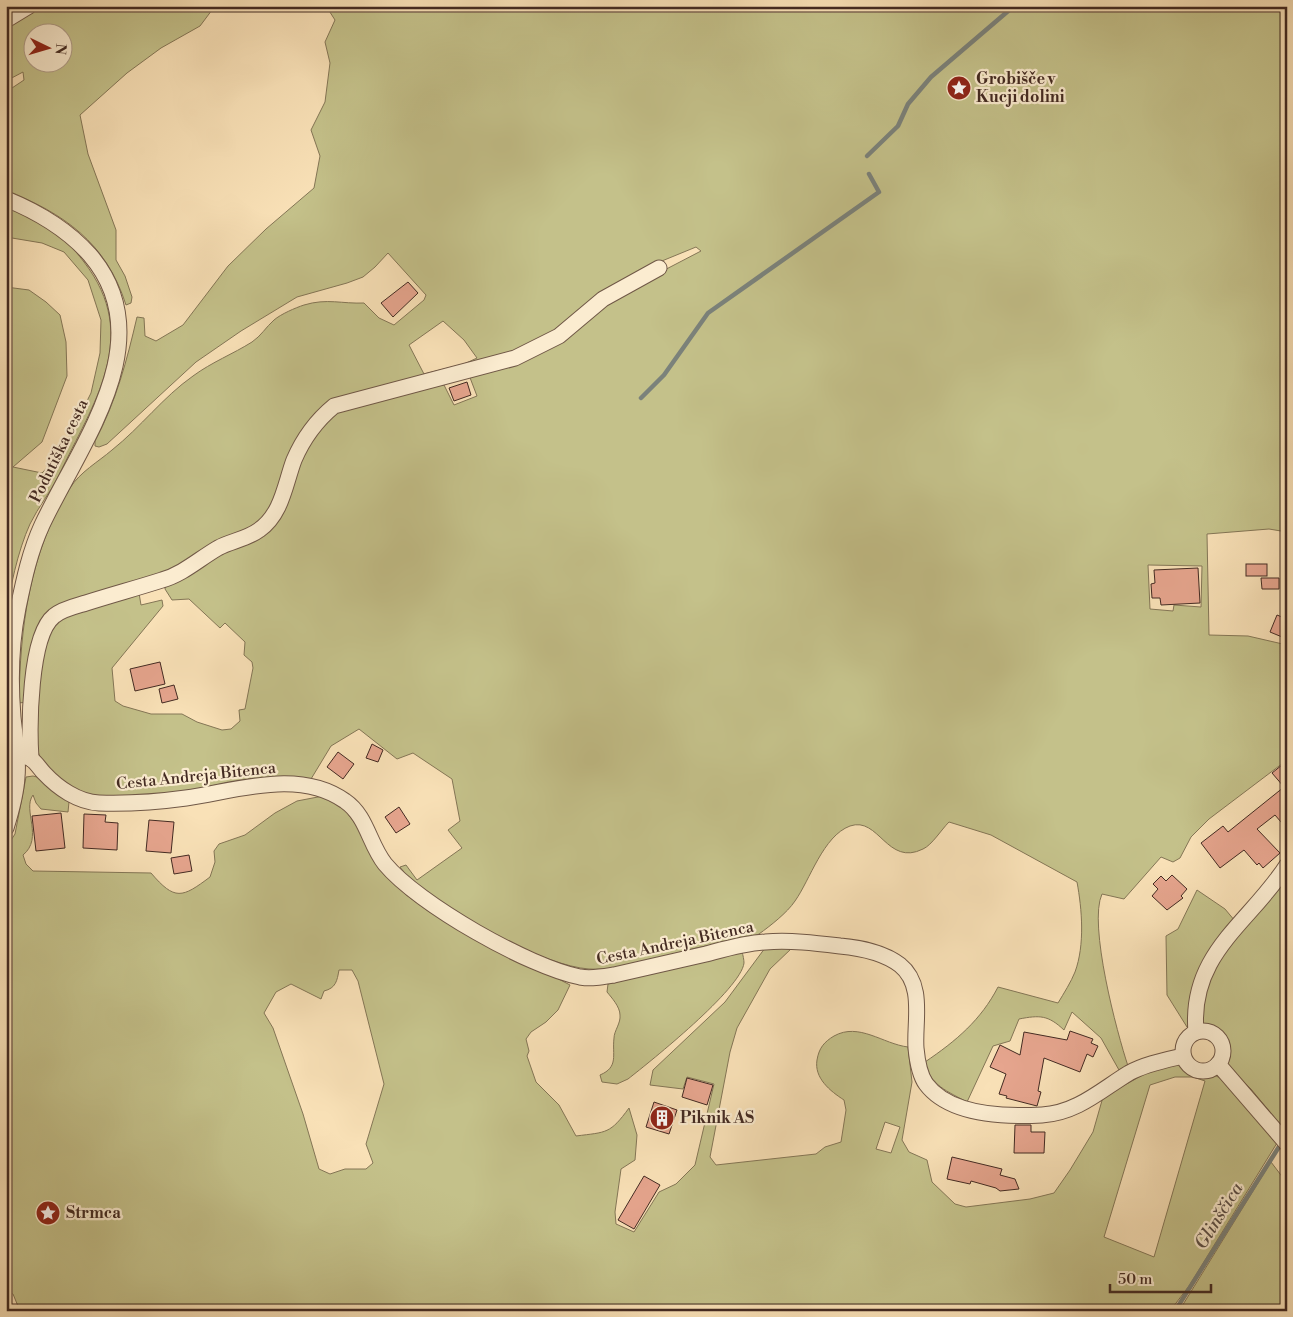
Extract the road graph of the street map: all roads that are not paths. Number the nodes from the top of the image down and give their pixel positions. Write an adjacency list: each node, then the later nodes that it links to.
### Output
1 (29, 6): 2 (street)
2 (6, 20)
3 (6, 199): 5 (street, Podutiška cesta)
4 (658, 268): 5 (street)
5 (24, 756): 6 (street, Podutiška cesta); 9 (street, Cesta Andreja Bitenca)
6 (6, 828)
7 (1287, 865): 8 (street)
8 (1196, 1032): 9 (street); 10 (street)
9 (1183, 1056): 10 (street)
10 (1218, 1064): 11 (street)
11 (1287, 1144)

